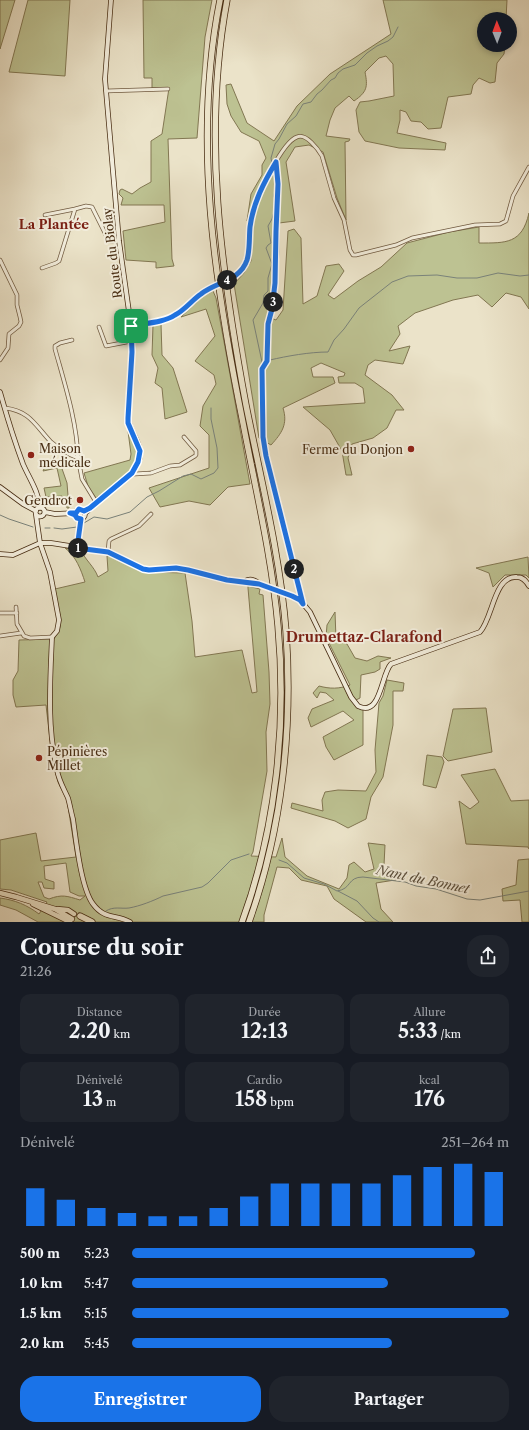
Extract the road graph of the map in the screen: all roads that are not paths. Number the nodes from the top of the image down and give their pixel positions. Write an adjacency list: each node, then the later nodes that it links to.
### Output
1 (111, 0): 5 (street, Route du Biolay)
2 (220, 0): 43 (highway)
3 (227, 0): 54 (highway)
4 (168, 89): 5 (street)
5 (106, 91): 10 (street, Route du Biolay)
6 (276, 162): 7 (street); 13 (street, bridge); 36 (street)
7 (529, 167)
8 (75, 209): 9 (street); 10 (street); 12 (street)
9 (45, 215)
10 (119, 241): 13 (street, Route du Biolay)
11 (0, 260): 17 (street)
12 (42, 268)
13 (131, 326): 16 (street, Route du Biolay)
14 (99, 327): 16 (street)
15 (72, 340): 21 (street)
16 (132, 341): 22 (street, Route du Biolay)
17 (0, 360)
18 (0, 392): 19 (street)
19 (5, 408): 21 (street); 25 (street)
20 (184, 437): 22 (street)
21 (78, 458): 24 (street)
22 (132, 473): 24 (street, Route du Biolay)
23 (0, 487): 27 (street)
24 (94, 504): 26 (street, Route du Biolay)
25 (41, 508): 27 (street); 27 (street)
26 (85, 512): 28 (street); 30 (street)
27 (39, 514): 28 (street); 31 (street)
28 (75, 514): 30 (street)
29 (151, 514): 33 (street)
30 (81, 519): 32 (street)
31 (40, 543): 32 (street); 34 (street); 42 (street)
32 (77, 548): 33 (street)
33 (108, 552): 36 (street, bridge)
34 (0, 554)
35 (529, 586): 36 (street)
36 (303, 604)
37 (16, 607): 39 (street)
38 (0, 613): 39 (street)
39 (17, 613): 40 (street)
40 (21, 633): 41 (street); 42 (street)
41 (0, 636)
42 (52, 638): 51 (street)
43 (252, 888): 52 (highway); 53 (highway)
44 (0, 893): 45 (main road)
45 (21, 898): 46 (main road); 47 (main road)
46 (59, 918): 47 (main road); 48 (main road)
47 (76, 919): 49 (highway); 50 (highway)
48 (66, 922)
49 (86, 922)
50 (92, 922)
51 (130, 922)
52 (237, 922)
53 (242, 922)
54 (249, 922)

